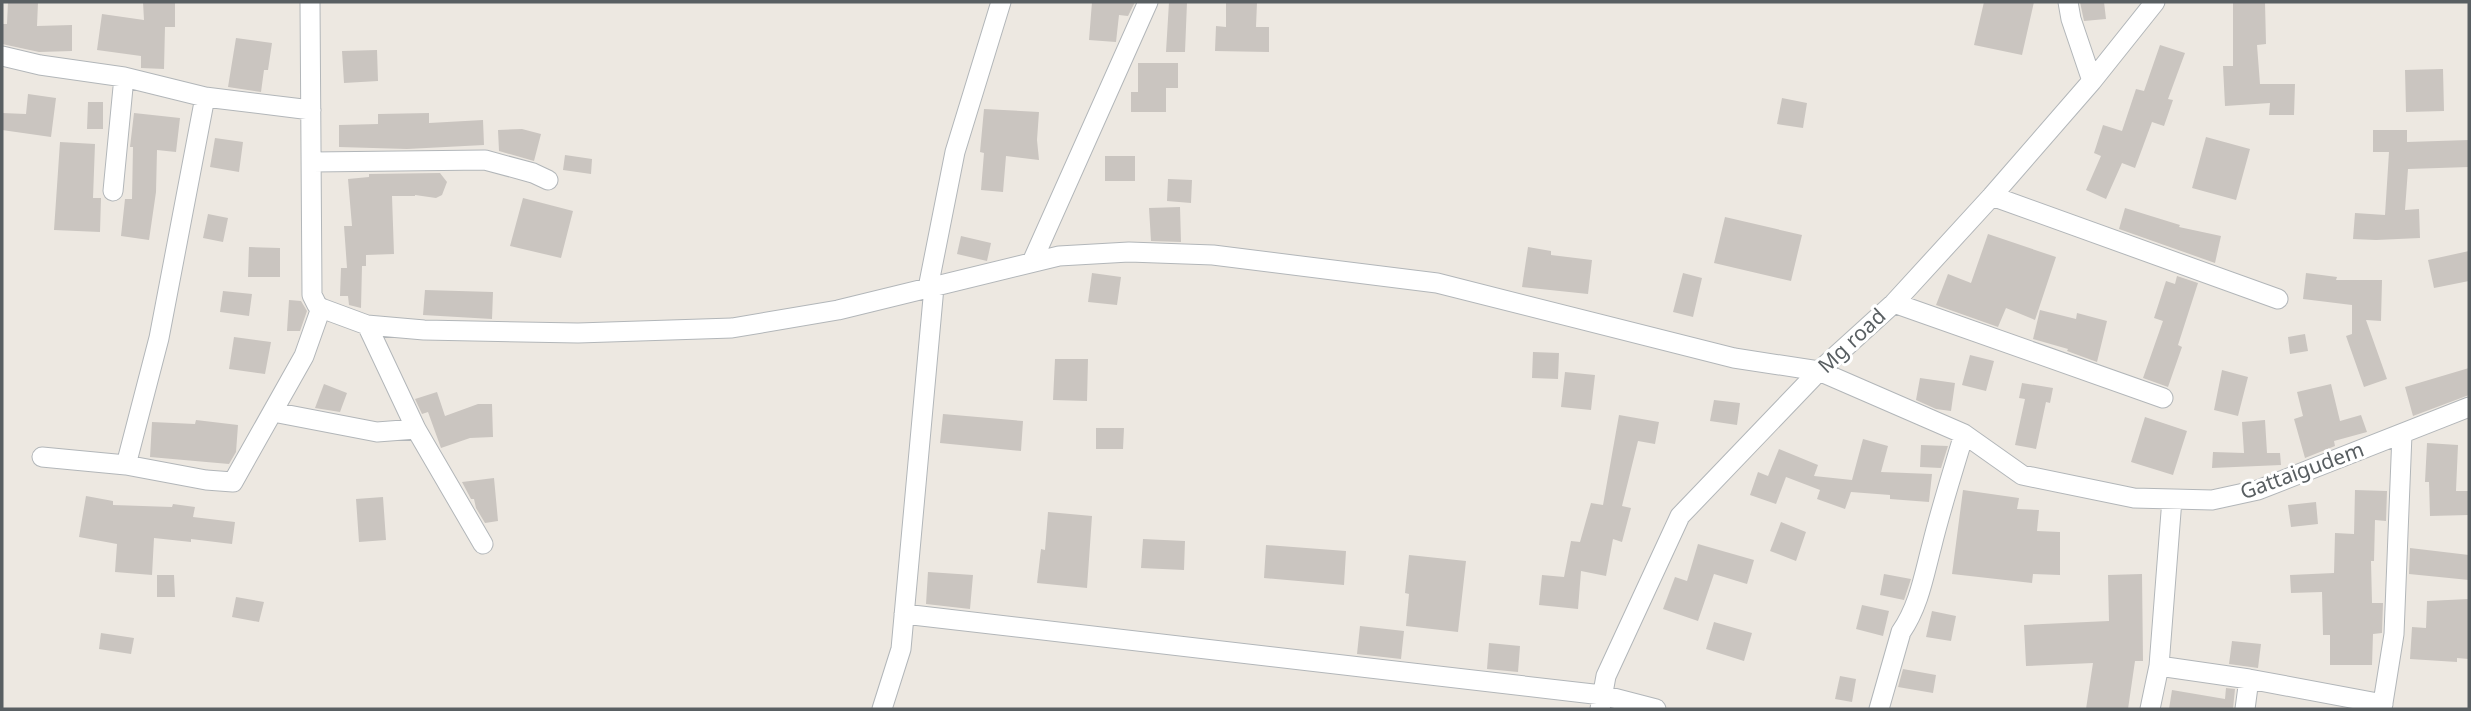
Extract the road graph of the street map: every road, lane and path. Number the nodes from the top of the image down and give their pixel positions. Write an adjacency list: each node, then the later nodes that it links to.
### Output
1 (310, 2): 10 (street)
2 (1001, 2): 16 (street)
3 (1148, 2): 15 (street)
4 (2068, 2): 8 (street)
5 (2155, 2): 8 (street, Mg road)
6 (2, 56): 7 (street)
7 (124, 77): 9 (street); 13 (street)
8 (2092, 81): 14 (street, Mg road)
9 (205, 97): 10 (street); 29 (street)
10 (311, 110): 11 (street)
11 (313, 162): 12 (street); 19 (street)
12 (548, 180)
13 (113, 191)
14 (1992, 195): 17 (street); 18 (street, Mg road)
15 (1032, 262): 16 (street, Gattaigudem); 21 (street, Gattaigudem)
16 (931, 288): 20 (street, Gattaigudem); 32 (street)
17 (2278, 299)
18 (1894, 303): 21 (street, Mg road); 22 (street)
19 (321, 308): 20 (street, Gattaigudem); 24 (street)
20 (367, 325): 25 (street)
21 (1819, 372): 26 (street, Gattaigudem); 35 (street, Mg road)
22 (2163, 398)
23 (2469, 407): 27 (street, Gattaigudem)
24 (273, 412): 25 (street); 29 (street)
25 (416, 429): 31 (street)
26 (1964, 434): 30 (street, Gattaigudem); 39 (street)
27 (2402, 434): 30 (street, Gattaigudem); 36 (street)
28 (42, 457): 29 (street)
29 (126, 465)
30 (2172, 499): 33 (street)
31 (482, 544)
32 (904, 614): 35 (street); 37 (street)
33 (2159, 666): 34 (street); 40 (street)
34 (2249, 679): 36 (street); 41 (street)
35 (1601, 702): 38 (street)
36 (2382, 707)
37 (883, 709)
38 (1656, 709)
39 (1879, 709)
40 (2150, 709)
41 (2245, 709)

